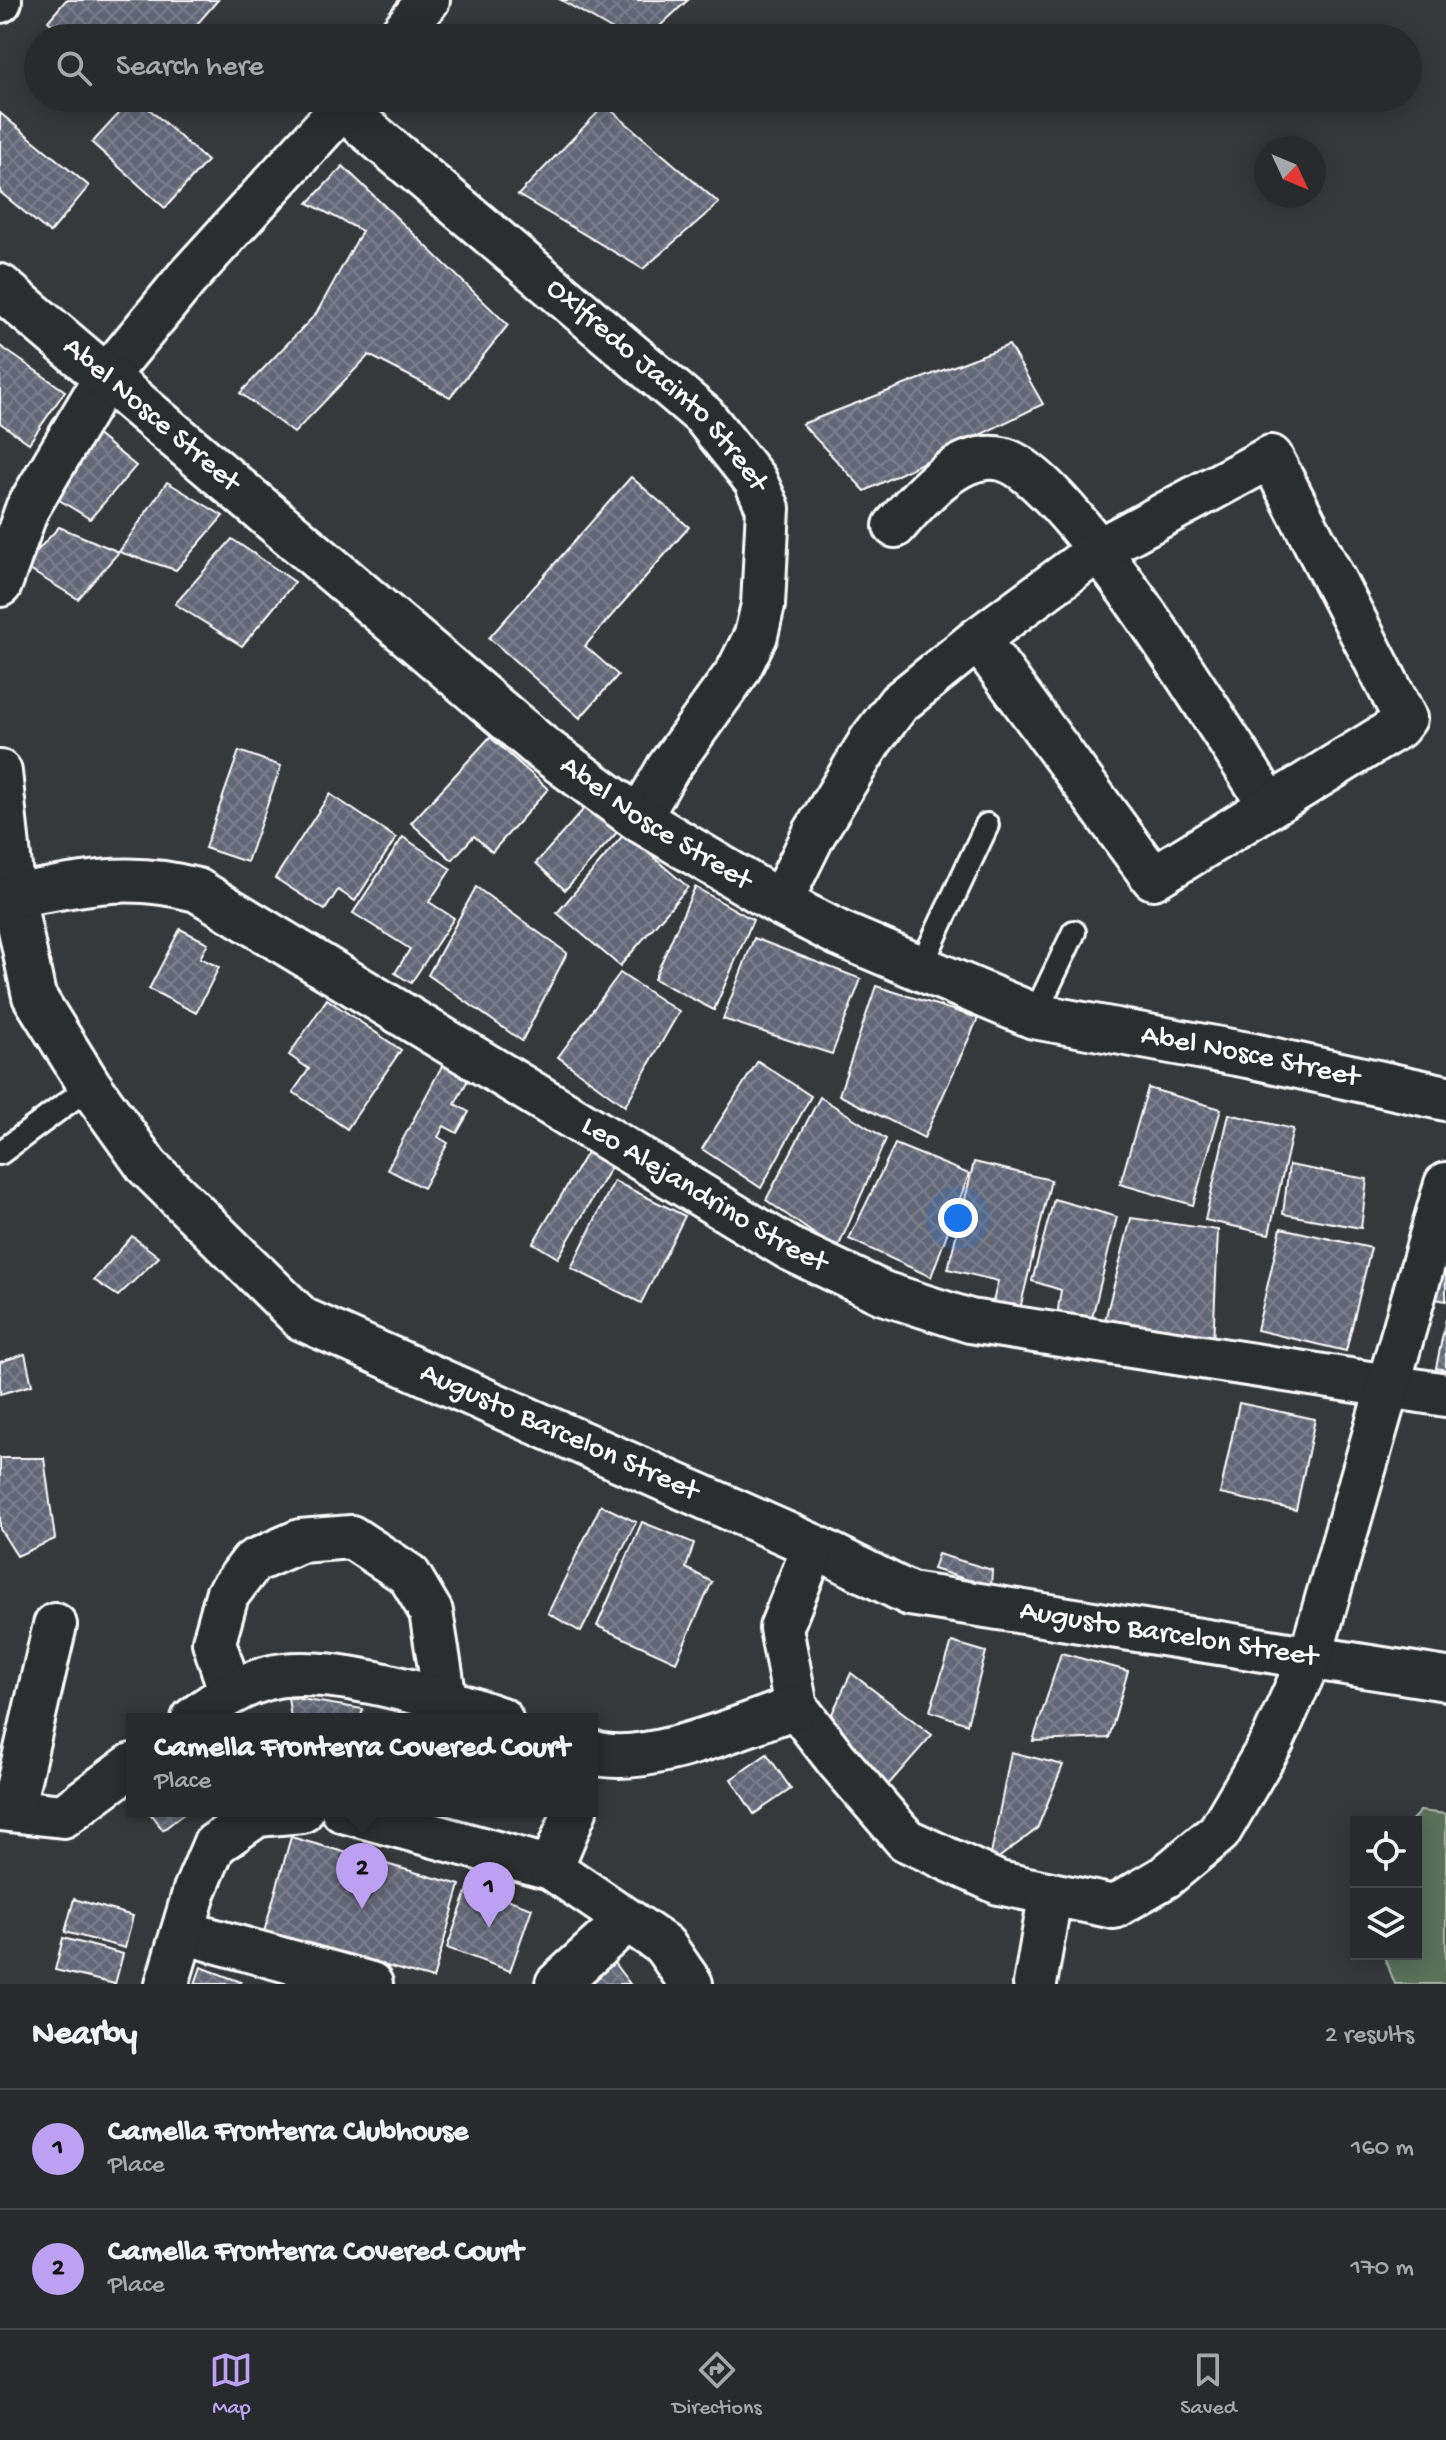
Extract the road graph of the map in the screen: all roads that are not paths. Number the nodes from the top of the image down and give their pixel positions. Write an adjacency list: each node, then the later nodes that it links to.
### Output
1 (428, 0): 2 (street)
2 (409, 24)
3 (338, 112): 6 (street)
4 (356, 112): 13 (street, Oxlfredo Jacinto Street)
5 (0, 287): 6 (street, Abel Nosce Street)
6 (105, 378): 9 (street); 13 (street, Abel Nosce Street)
7 (895, 526): 8 (street)
8 (1100, 549): 10 (street); 12 (street); 12 (street)
9 (0, 585)
10 (978, 639): 12 (street); 16 (street)
11 (0, 772): 15 (street, Augusto Barcelon Street)
12 (1270, 805)
13 (639, 819): 16 (street, Abel Nosce Street)
14 (987, 825): 18 (lane)
15 (13, 896): 20 (street, Augusto Barcelon Street); 24 (street, Leo Alejandrino Street)
16 (780, 903): 18 (street, Abel Nosce Street)
17 (1074, 932): 19 (lane)
18 (920, 968): 19 (street, Abel Nosce Street)
19 (1034, 1016): 21 (street, Abel Nosce Street)
20 (90, 1086): 22 (lane); 26 (street, Augusto Barcelon Street)
21 (1446, 1098)
22 (0, 1153)
23 (1446, 1184): 24 (street)
24 (1387, 1386): 25 (street, Leo Alejandrino Street); 28 (street)
25 (1446, 1395)
26 (814, 1546): 28 (street, Augusto Barcelon Street); 32 (street)
27 (55, 1625): 37 (street)
28 (1310, 1658): 29 (street, Augusto Barcelon Street); 42 (street)
29 (1446, 1679)
30 (230, 1691): 31 (street); 31 (street); 33 (street)
31 (445, 1699): 34 (street)
32 (796, 1707): 35 (street); 42 (street)
33 (201, 1713)
34 (484, 1713)
35 (598, 1759)
36 (126, 1769): 37 (street)
37 (6, 1810)
38 (254, 1817): 44 (street)
39 (365, 1817): 41 (street)
40 (572, 1817): 41 (street)
41 (551, 1868): 43 (street)
42 (1050, 1897): 49 (street)
43 (625, 1922): 47 (street); 48 (street)
44 (183, 1932): 45 (street); 46 (street)
45 (167, 1984)
46 (371, 1984)
47 (557, 1984)
48 (691, 1984)
49 (1035, 1984)

